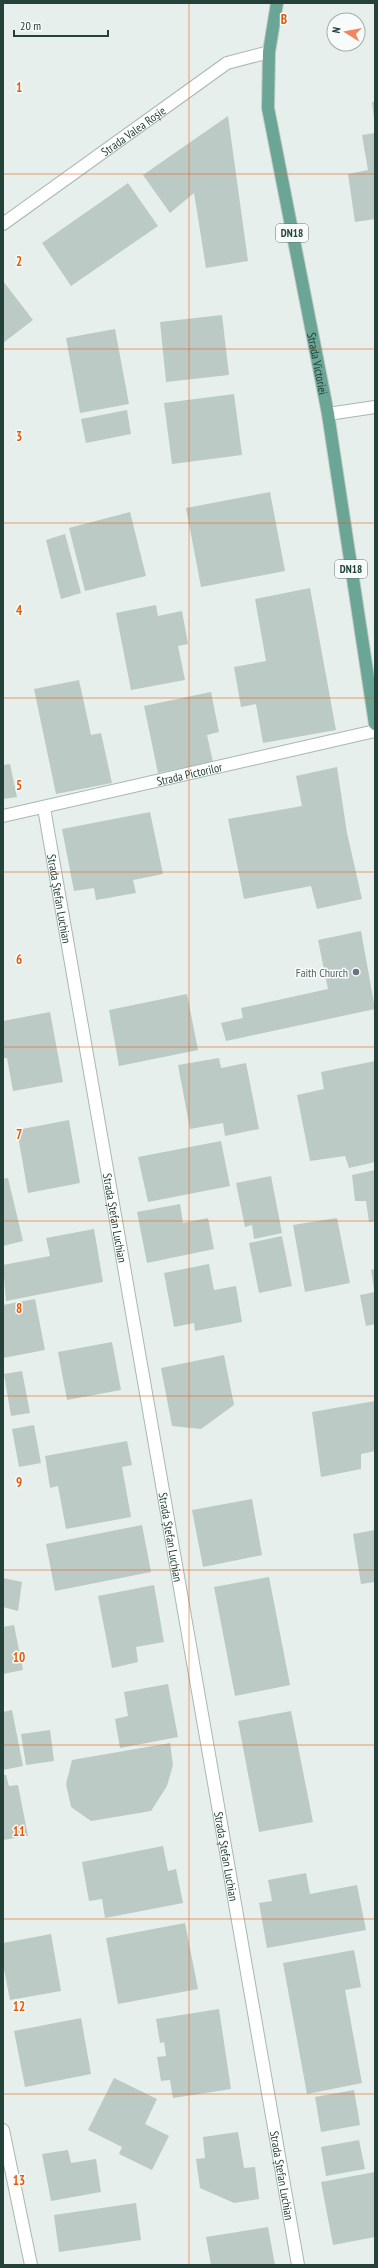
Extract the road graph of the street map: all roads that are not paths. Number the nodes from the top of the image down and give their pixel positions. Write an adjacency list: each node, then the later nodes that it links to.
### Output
1 (278, 3): 2 (main road, Strada Victoriei / DN18)
2 (269, 52): 3 (street, Strada Valea Roșie); 5 (main road, Strada Victoriei / DN18)
3 (3, 224)
4 (375, 407): 5 (street)
5 (328, 414): 6 (main road, Strada Victoriei / DN18)
6 (375, 724)
7 (375, 731): 8 (street, Strada Pictorilor)
8 (44, 808): 9 (street, Strada Pictorilor); 12 (street, Strada Ștefan Luchian)
9 (3, 816)
10 (3, 2130): 11 (street)
11 (31, 2265)
12 (298, 2265)

